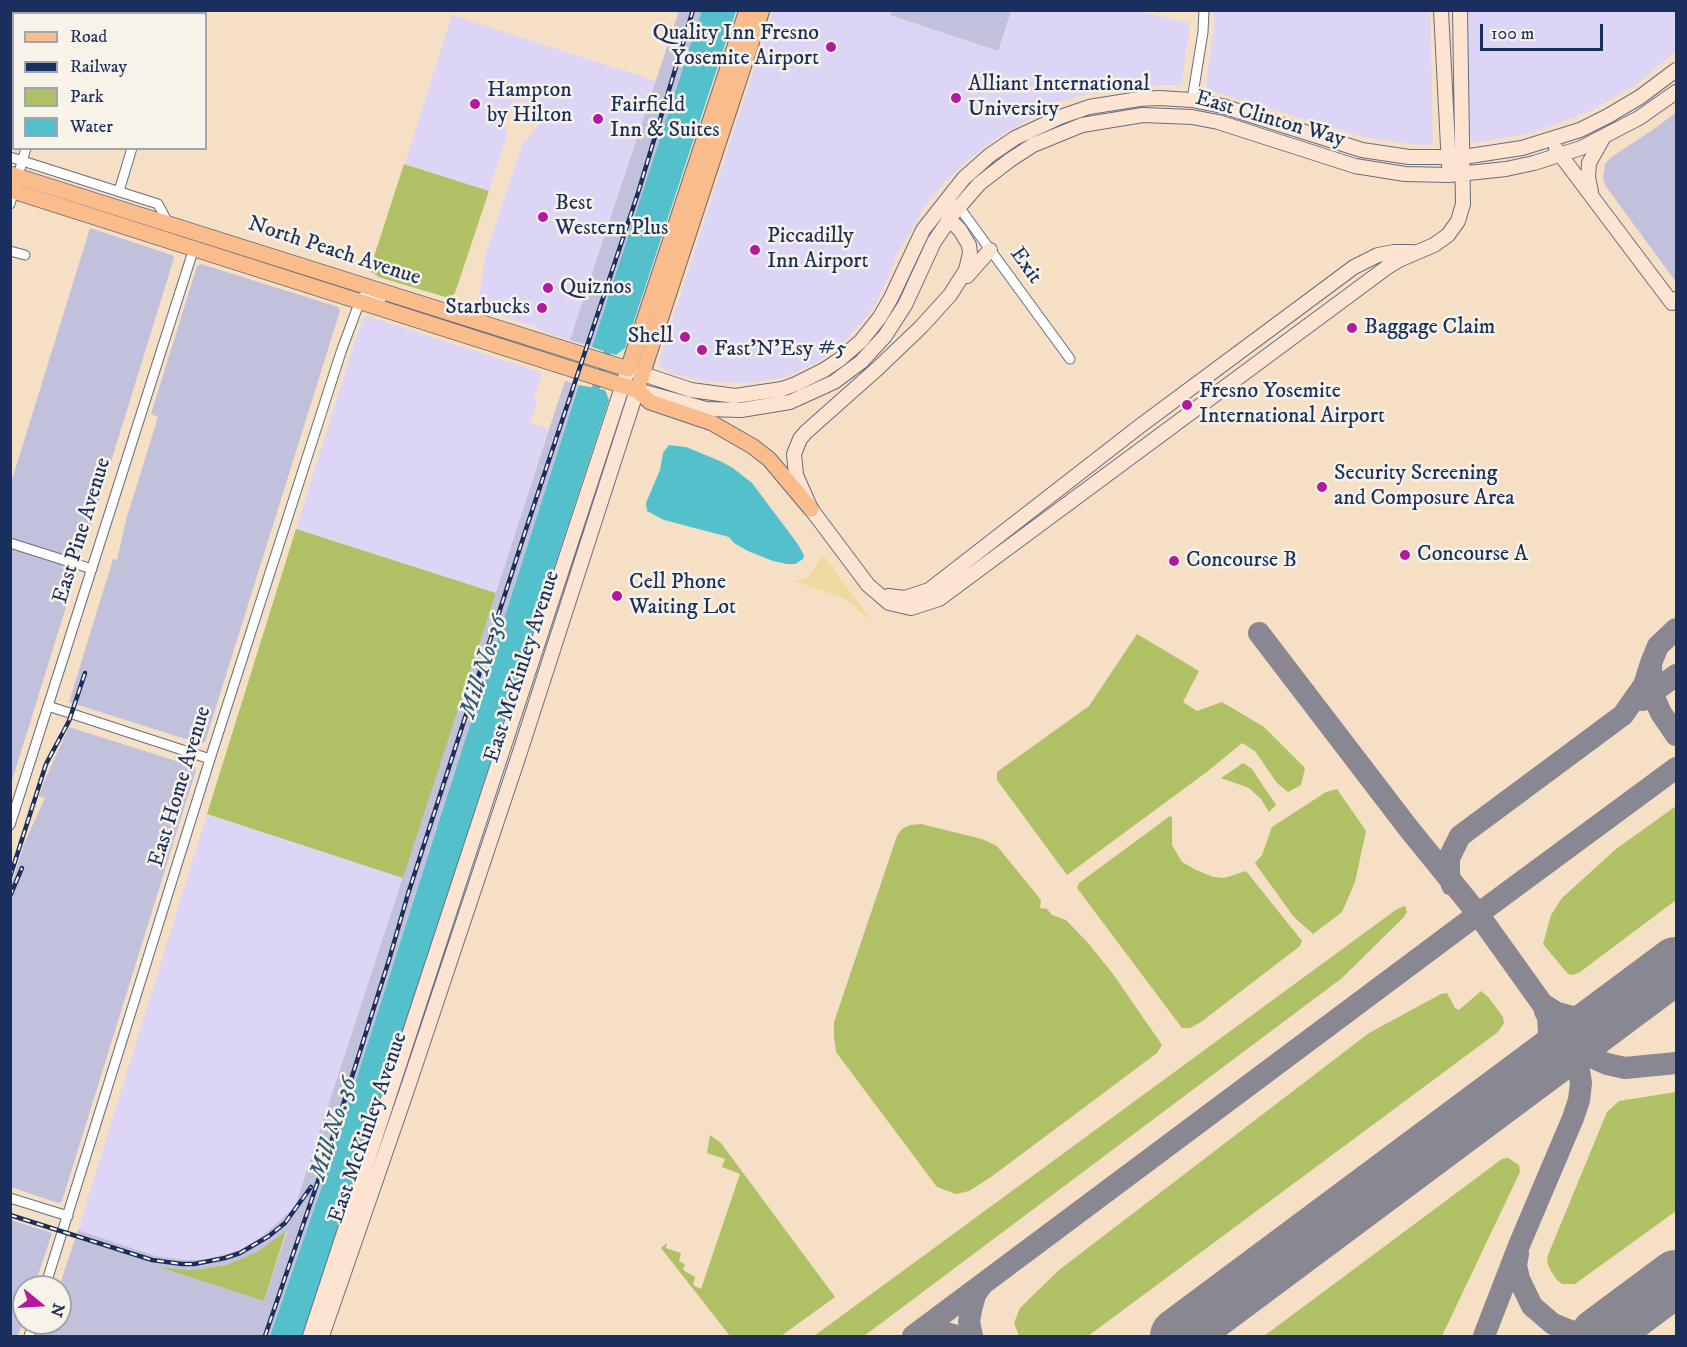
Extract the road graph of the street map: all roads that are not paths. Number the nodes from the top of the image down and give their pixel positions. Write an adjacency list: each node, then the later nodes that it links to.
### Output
1 (747, 10): 6 (main road, East McKinley Avenue)
2 (762, 10): 20 (main road, East McKinley Avenue)
3 (1204, 10): 9 (street)
4 (1441, 10): 18 (main road)
5 (1460, 10): 17 (main road)
6 (735, 47): 20 (main road); 43 (main road, East McKinley Avenue)
7 (1677, 70): 12 (main road, East Clinton Way)
8 (1677, 92): 11 (main road, East Clinton Way)
9 (1192, 100): 10 (main road); 18 (main road, East Clinton Way); 26 (main road, East Clinton Way)
10 (1092, 122): 22 (main road, East Clinton Way); 27 (main road, East Clinton Way)
11 (1603, 138): 15 (main road, East Clinton Way); 25 (main road)
12 (1550, 141): 15 (main road); 17 (main road, East Clinton Way)
13 (25, 150): 19 (street)
14 (131, 150): 24 (street)
15 (1561, 155): 21 (main road, East Clinton Way); 25 (main road)
16 (10, 157): 19 (street)
17 (1463, 157): 18 (main road, East Clinton Way); 21 (main road)
18 (1448, 158): 22 (main road)
19 (22, 160): 23 (street); 24 (street)
20 (712, 164): 43 (main road, East McKinley Avenue)
21 (1463, 174): 22 (main road, East Clinton Way); 35 (main road)
22 (1449, 175)
23 (13, 187): 29 (main road, North Peach Avenue); 30 (main road, North Peach Avenue)
24 (119, 191): 30 (street)
25 (1592, 197): 39 (main road)
26 (946, 199): 27 (street, Exit); 28 (main road); 43 (main road, East Clinton Way)
27 (959, 207): 28 (main road, East Clinton Way); 34 (street, Exit)
28 (949, 219): 38 (main road); 44 (main road, East Clinton Way)
29 (107, 220): 31 (main road); 32 (main road, North Peach Avenue)
30 (168, 223): 31 (main road, North Peach Avenue)
31 (195, 231): 37 (main road, North Peach Avenue)
32 (194, 248): 37 (main road); 40 (main road, North Peach Avenue); 49 (street, East Pine Avenue)
33 (10, 250): 36 (street)
34 (990, 250): 38 (main road); 42 (street, Exit)
35 (1418, 252): 45 (main road); 46 (main road)
36 (25, 255)
37 (286, 260): 41 (main road, North Peach Avenue)
38 (950, 295): 47 (main road)
39 (1677, 299)
40 (360, 300): 41 (street); 44 (main road, North Peach Avenue); 52 (street, East Home Avenue)
41 (410, 300): 43 (main road, North Peach Avenue)
42 (1070, 359)
43 (635, 372): 44 (main road, East McKinley Avenue)
44 (630, 387): 47 (main road, North Peach Avenue); 54 (main road, East McKinley Avenue); 55 (main road, East McKinley Avenue)
45 (1107, 453): 46 (main road); 50 (main road)
46 (1117, 467): 50 (main road)
47 (812, 508): 50 (main road)
48 (10, 543): 49 (street)
49 (92, 569): 51 (street, East Pine Avenue)
50 (868, 585)
51 (48, 706): 52 (street); 53 (street, East Pine Avenue)
52 (210, 759): 60 (street, East Home Avenue)
53 (10, 825)
54 (464, 866): 55 (main road); 56 (main road, East McKinley Avenue)
55 (448, 965): 57 (main road, East McKinley Avenue)
56 (429, 973): 57 (main road); 58 (main road, East McKinley Avenue)
57 (406, 1093): 58 (main road, East McKinley Avenue)
58 (377, 1154): 62 (main road, East McKinley Avenue); 63 (main road, East McKinley Avenue)
59 (10, 1198): 60 (street)
60 (68, 1216): 61 (street, East Home Avenue)
61 (49, 1275)
62 (310, 1336)
63 (322, 1336)

